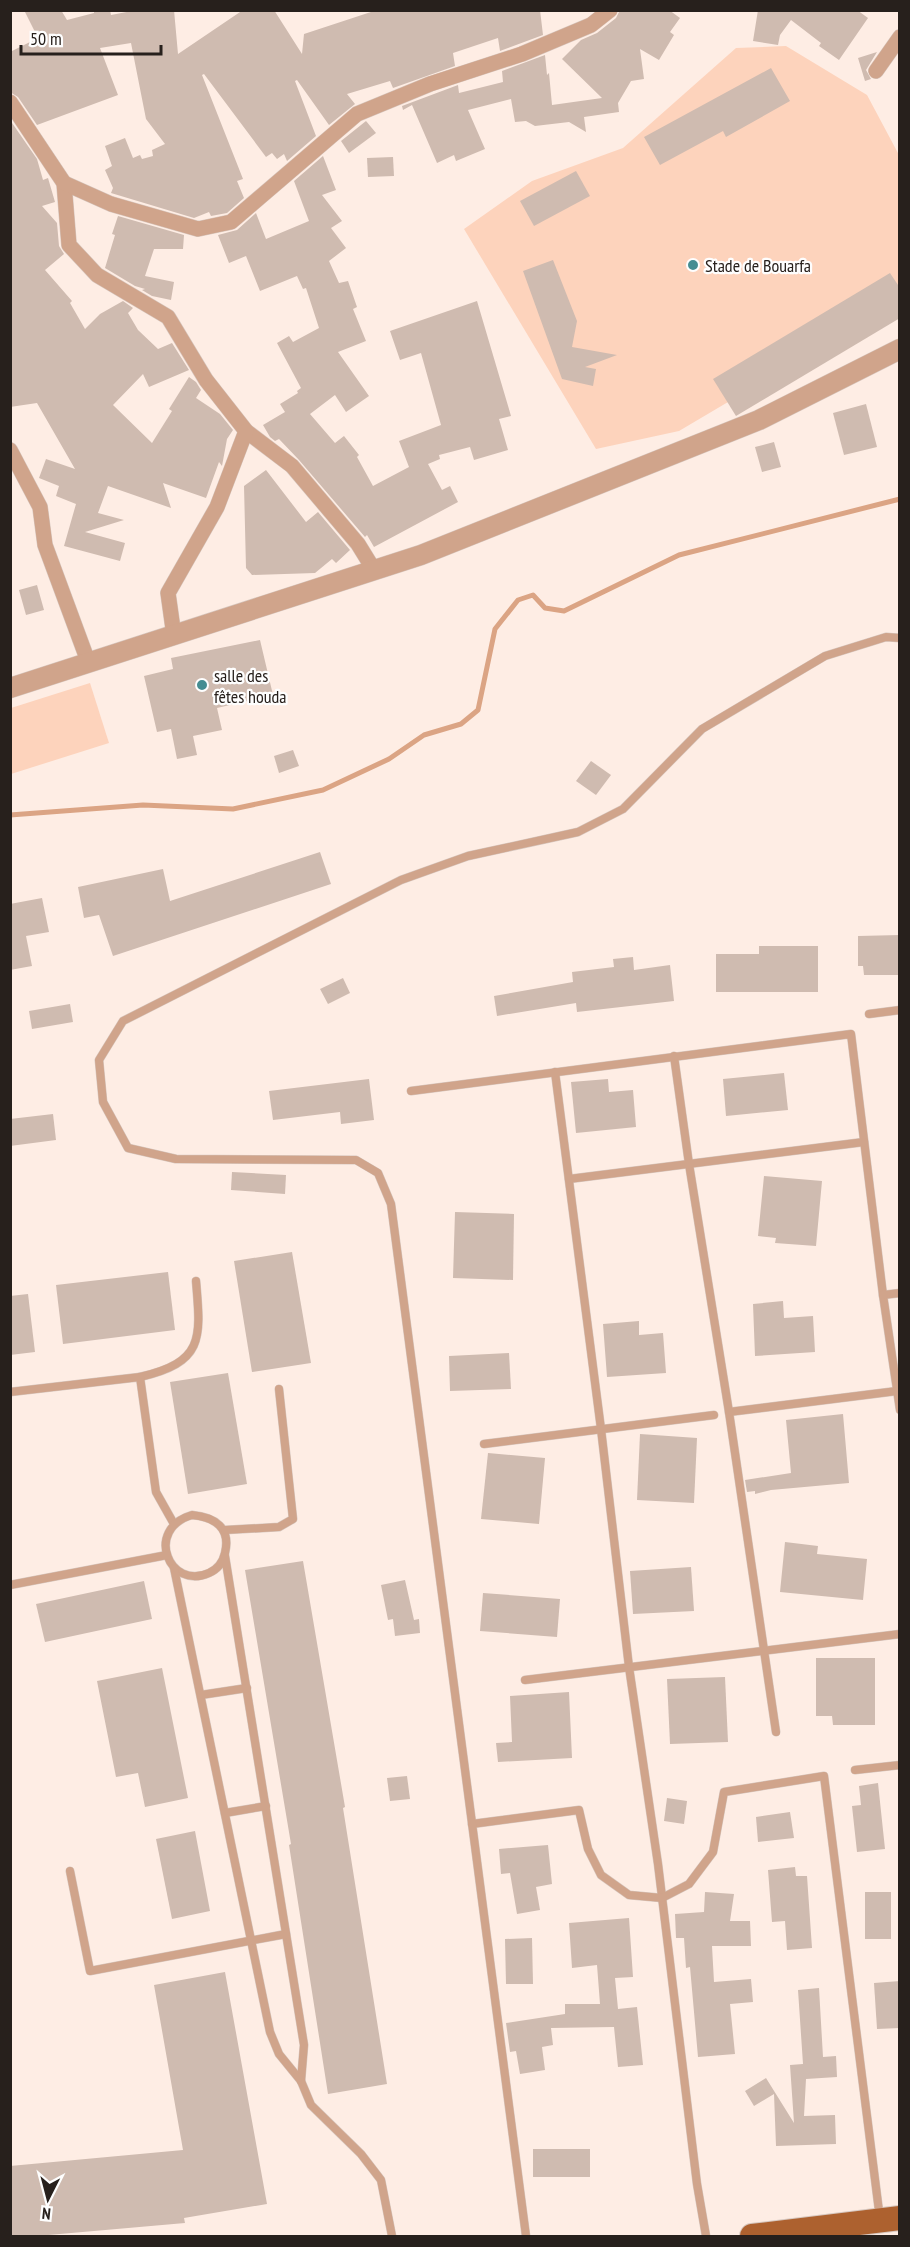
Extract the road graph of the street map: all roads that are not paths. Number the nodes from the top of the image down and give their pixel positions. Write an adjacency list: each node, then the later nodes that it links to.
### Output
1 (610, 10): 5 (street)
2 (900, 37): 3 (street)
3 (876, 71)
4 (10, 102): 5 (street)
5 (64, 183): 7 (street)
6 (900, 349): 9 (street)
7 (246, 431): 9 (street); 10 (street)
8 (10, 450): 12 (street)
9 (374, 570): 10 (street)
10 (174, 636): 12 (street)
11 (900, 638): 51 (lane)
12 (89, 664): 13 (street)
13 (10, 688)
14 (900, 1010): 15 (lane)
15 (869, 1014)
16 (674, 1056): 17 (lane); 19 (lane); 20 (lane)
17 (555, 1072): 18 (lane); 21 (lane)
18 (411, 1091)
19 (864, 1142): 20 (lane); 24 (lane)
20 (688, 1164): 21 (lane); 30 (lane)
21 (569, 1179): 32 (lane)
22 (196, 1281): 25 (lane)
23 (900, 1293): 24 (lane)
24 (883, 1295): 27 (lane)
25 (140, 1377): 28 (lane); 34 (lane)
26 (279, 1389): 35 (lane)
27 (897, 1391): 29 (lane); 30 (lane)
28 (10, 1392)
29 (900, 1410)
30 (729, 1412): 41 (lane)
31 (714, 1415): 32 (lane)
32 (601, 1429): 33 (lane); 42 (lane)
33 (484, 1444)
34 (174, 1524): 35 (lane); 36 (lane)
35 (225, 1530): 37 (lane)
36 (167, 1556): 38 (lane); 39 (lane)
37 (225, 1556): 38 (lane); 44 (lane)
38 (174, 1568): 45 (lane)
39 (10, 1585)
40 (900, 1634): 41 (lane)
41 (764, 1650): 42 (lane); 46 (lane)
42 (629, 1667): 43 (lane); 53 (lane)
43 (525, 1680)
44 (247, 1688): 45 (lane); 49 (lane)
45 (201, 1695): 50 (lane)
46 (776, 1732)
47 (900, 1765): 48 (lane)
48 (855, 1770)
49 (266, 1806): 50 (lane); 54 (lane)
50 (225, 1813): 55 (lane)
51 (472, 1824): 53 (lane); 60 (lane)
52 (70, 1871): 55 (lane)
53 (662, 1898): 57 (lane); 61 (lane)
54 (286, 1934): 55 (lane); 56 (lane)
55 (251, 1941): 56 (lane)
56 (301, 2081): 58 (lane)
57 (893, 2222): 62 (main road); 63 (main road)
58 (392, 2236)
59 (519, 2236): 60 (lane)
60 (526, 2236)
61 (706, 2236)
62 (752, 2236)
63 (830, 2236)

